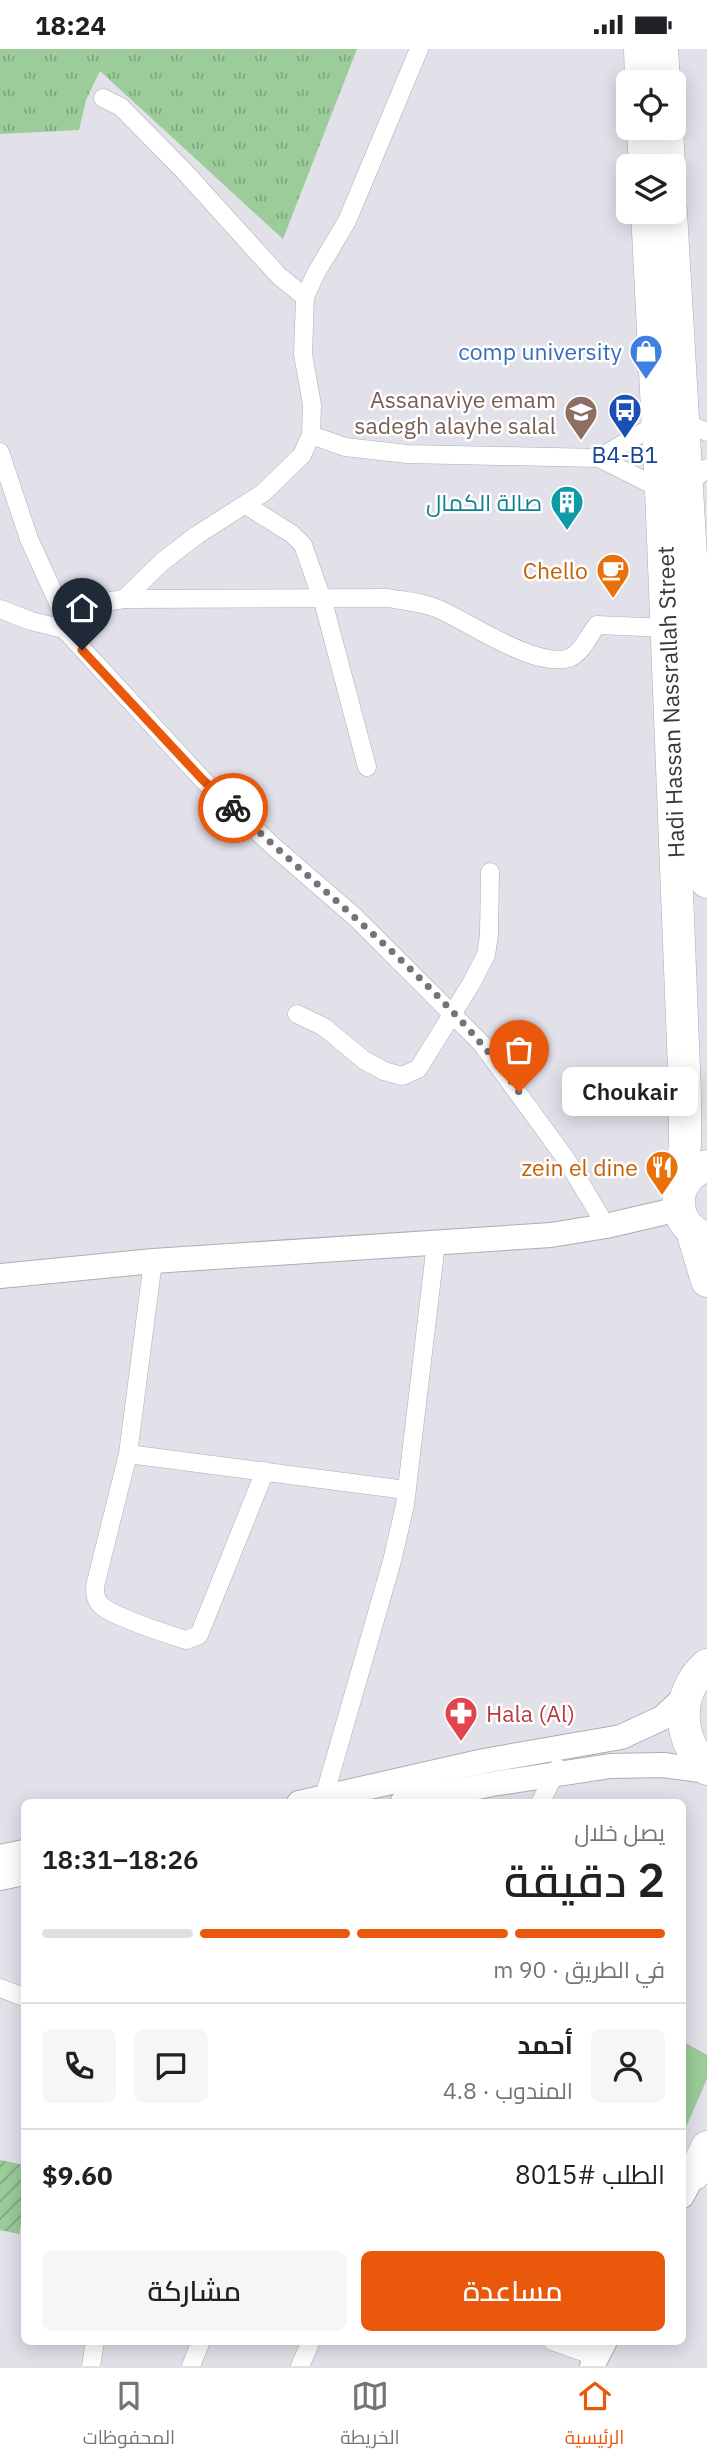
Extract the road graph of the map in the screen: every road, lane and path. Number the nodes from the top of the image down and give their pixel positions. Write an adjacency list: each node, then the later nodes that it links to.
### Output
1 (419, 49): 9 (street)
2 (640, 49): 4 (highway)
3 (662, 49): 5 (highway)
4 (641, 70)
5 (663, 70)
6 (103, 98): 9 (street)
7 (649, 224): 10 (highway, Hadi Hassan Nassrallah Street)
8 (672, 224): 10 (highway, Hadi Hassan Nassrallah Street)
9 (305, 297): 11 (street)
10 (682, 426): 13 (street); 14 (highway, Hadi Hassan Nassrallah Street)
11 (311, 435): 13 (street); 15 (street)
12 (0, 452): 19 (street)
13 (598, 458): 14 (street)
14 (685, 481): 20 (highway, Hadi Hassan Nassrallah Street); 21 (highway, Hadi Hassan Nassrallah Street)
15 (246, 505): 16 (street); 17 (street)
16 (322, 597): 17 (street); 21 (street); 23 (street)
17 (124, 599): 19 (street)
18 (0, 609): 22 (street)
19 (61, 609): 22 (street)
20 (701, 610): 25 (highway, Hadi Hassan Nassrallah Street)
21 (667, 628): 30 (highway, Hadi Hassan Nassrallah Street)
22 (64, 629): 28 (street)
23 (367, 767)
24 (490, 872): 28 (street)
25 (707, 875): 26 (highway, Hadi Hassan Nassrallah Street)
26 (707, 882)
27 (297, 1013): 28 (street)
28 (451, 1013): 31 (street)
29 (707, 1166): 30 (highway)
30 (689, 1217): 31 (street); 35 (highway, Hadi Hassan Nassrallah Street)
31 (606, 1226): 32 (street)
32 (436, 1243): 33 (street); 38 (street)
33 (153, 1261): 34 (street); 36 (street)
34 (0, 1276)
35 (707, 1281)
36 (128, 1454): 37 (street); 37 (street)
37 (265, 1471): 38 (street)
38 (406, 1490): 44 (street)
39 (707, 1665): 40 (highway)
40 (688, 1694): 41 (street); 42 (highway)
41 (564, 1748): 43 (street); 44 (street)
42 (707, 1770): 43 (street)
43 (556, 1774): 46 (street); 47 (street)
44 (324, 1797): 45 (street)
45 (316, 1799)
46 (423, 1799)
47 (542, 1799)
48 (21, 1854): 49 (street)
49 (0, 1857)
50 (21, 1874): 51 (street)
51 (0, 1878)
52 (0, 1988): 53 (street)
53 (21, 1996)
54 (95, 2345): 59 (street)
55 (199, 2345): 60 (street)
56 (309, 2345): 61 (street)
57 (565, 2345): 58 (street)
58 (598, 2355)
59 (91, 2366)
60 (191, 2366)
61 (300, 2366)

